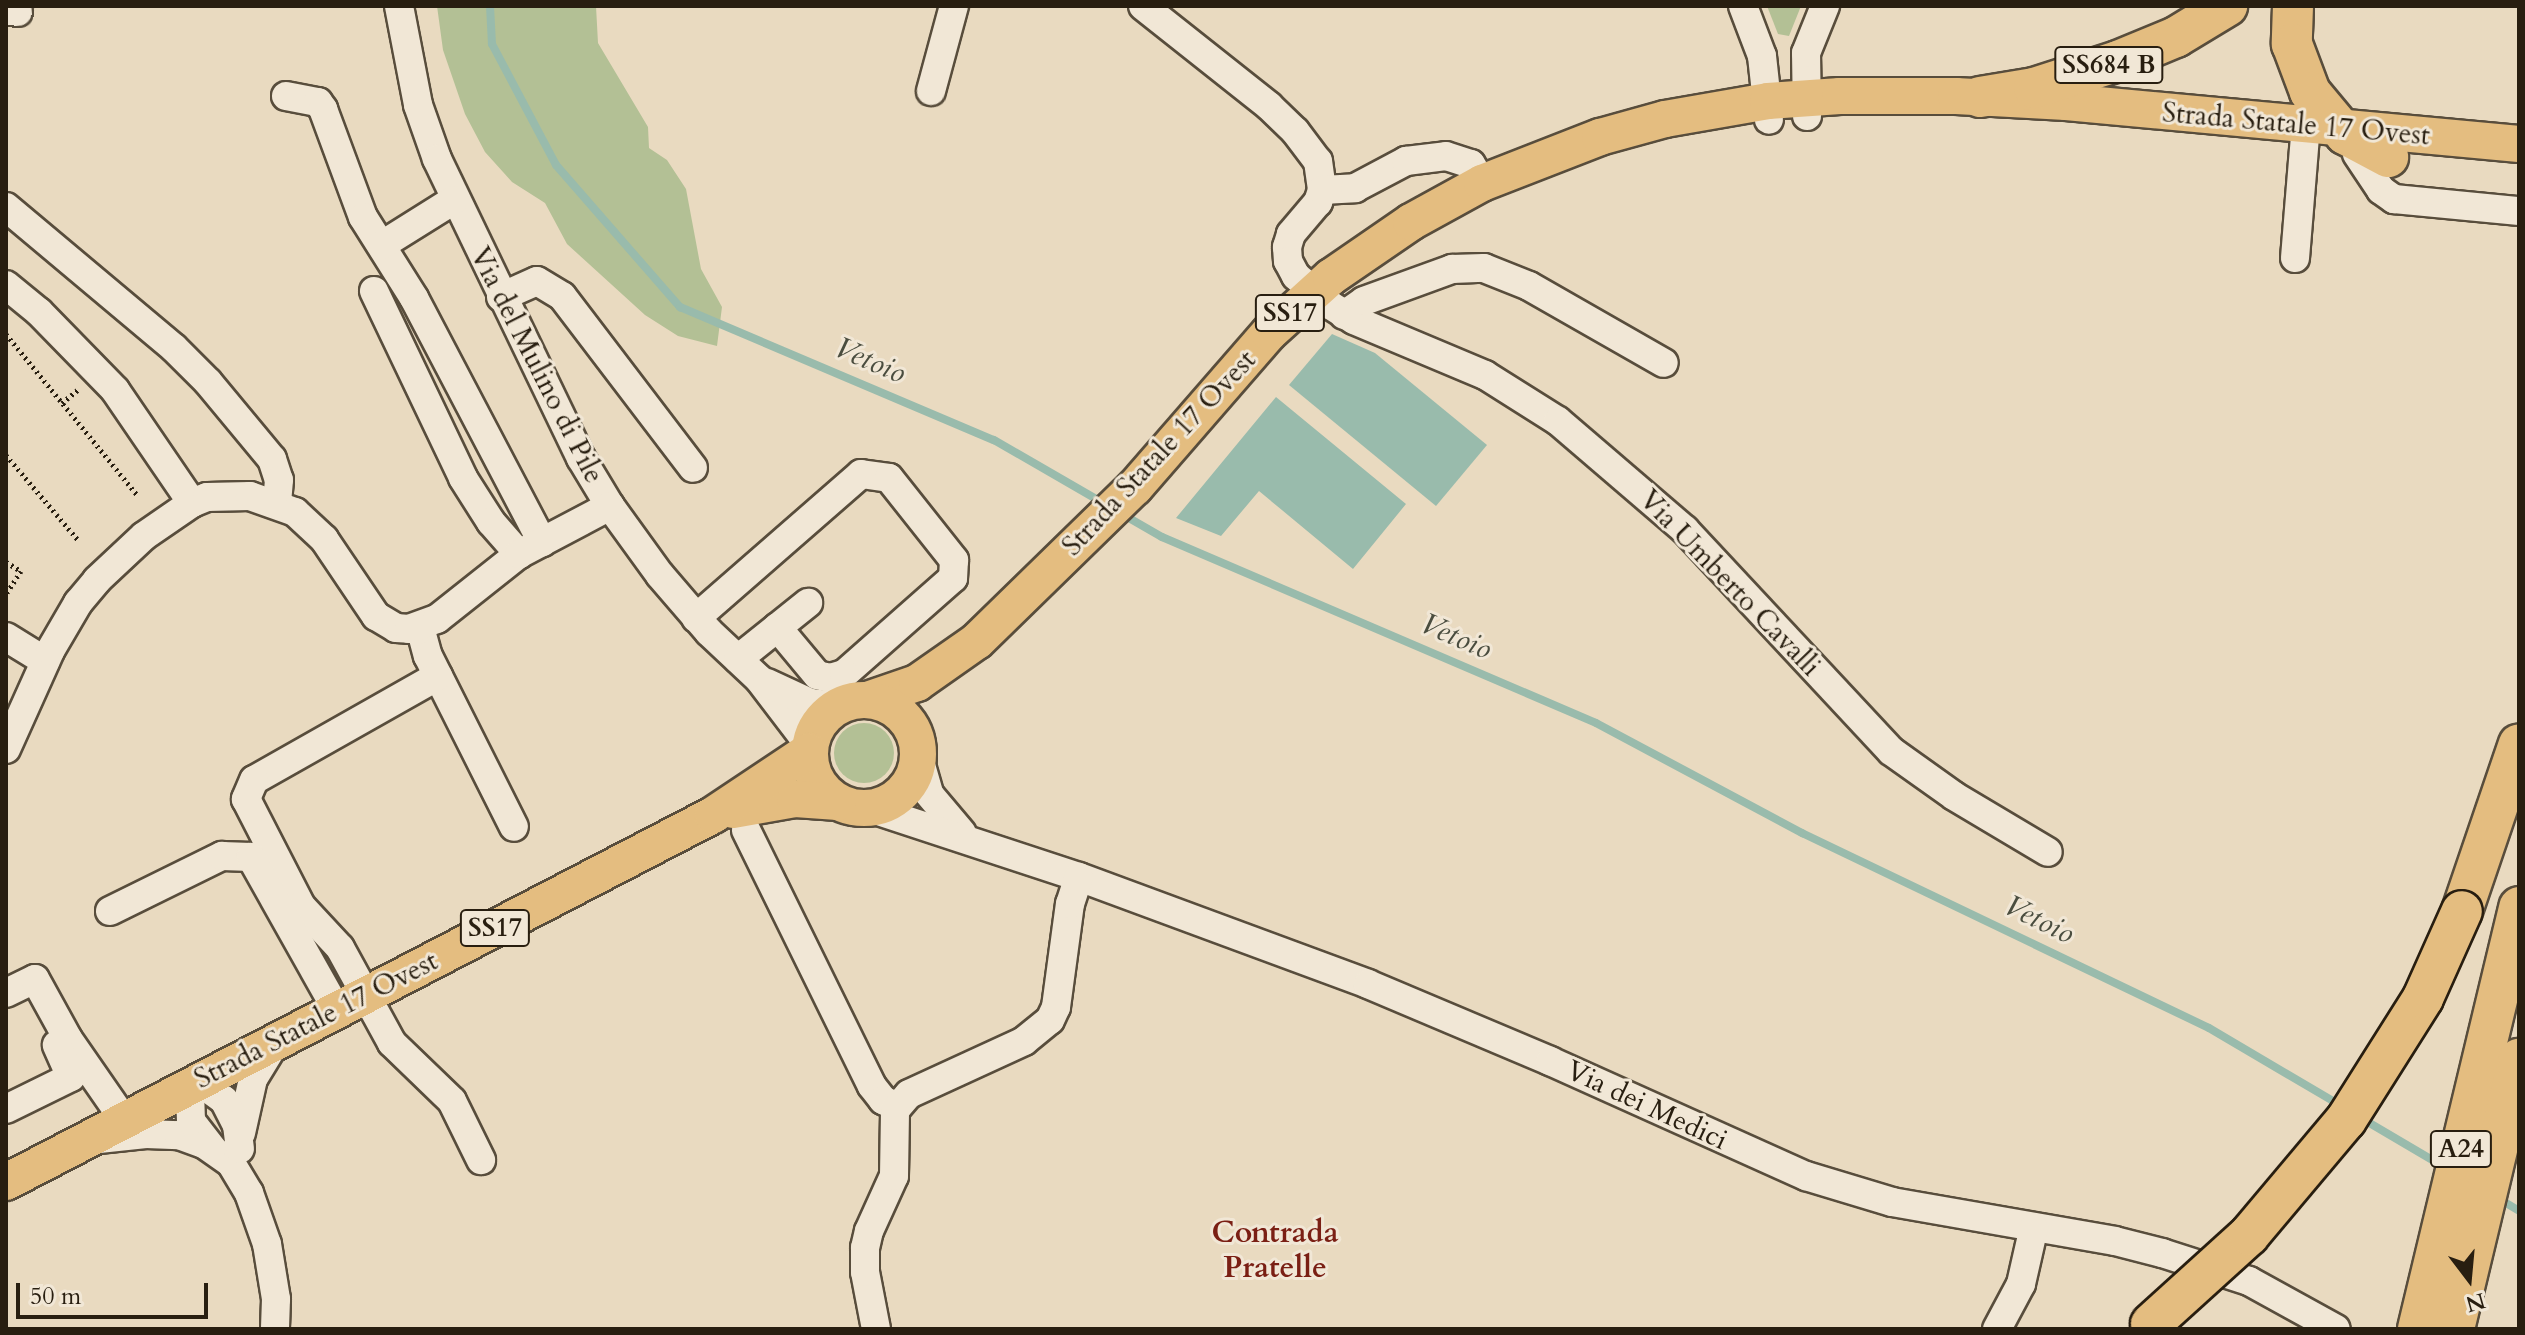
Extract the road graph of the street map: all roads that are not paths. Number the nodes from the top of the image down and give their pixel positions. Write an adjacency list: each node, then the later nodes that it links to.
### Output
1 (399, 6): 20 (street, Via del Mulino di Pile)
2 (954, 6): 10 (street)
3 (1143, 6): 19 (street)
4 (1743, 6): 8 (street)
5 (1825, 6): 9 (street)
6 (2227, 6): 12 (highway, SS684 B)
7 (2293, 6): 15 (highway)
8 (1759, 46): 9 (street); 14 (street)
9 (1808, 46): 13 (street)
10 (931, 91)
11 (286, 96): 23 (street)
12 (1980, 97): 13 (main road, Strada Statale 17 Ovest); 15 (main road, Strada Statale 17 Ovest)
13 (1806, 107): 14 (main road, Strada Statale 17 Ovest); 15 (main road, Strada Statale 17 Ovest)
14 (1769, 110): 18 (main road, Strada Statale 17 Ovest)
15 (2338, 142): 16 (main road, Strada Statale 17 Ovest); 17 (main road, Strada Statale 17 Ovest); 22 (street); 24 (street)
16 (2519, 144)
17 (2519, 169)
18 (1495, 177): 19 (street); 27 (main road, Strada Statale 17 Ovest / SS17)
19 (1322, 190): 27 (street, Via Umberto Cavalli)
20 (454, 200): 23 (street); 28 (street, Via del Mulino di Pile)
21 (6, 207): 33 (street)
22 (2519, 211)
23 (382, 245): 35 (street)
24 (2295, 258)
25 (6, 285): 32 (street)
26 (374, 291): 35 (street)
27 (1314, 291): 29 (street, Via Umberto Cavalli); 41 (main road, Strada Statale 17 Ovest / SS17)
28 (501, 297): 31 (street); 34 (street, Via del Mulino di Pile)
29 (1344, 315): 30 (street); 56 (street, Via Umberto Cavalli)
30 (1664, 363)
31 (693, 468)
32 (192, 503): 33 (street); 43 (street)
33 (277, 503): 38 (street)
34 (610, 506): 35 (street); 37 (street, Via del Mulino di Pile)
35 (531, 548): 38 (street)
36 (808, 603): 39 (street)
37 (696, 618): 39 (street); 42 (street, Via del Mulino di Pile)
38 (420, 627): 44 (street)
39 (777, 627): 42 (street)
40 (6, 637): 43 (street)
41 (977, 641): 46 (main road, Strada Statale 17 Ovest / SS17); 50 (main road, Strada Statale 17 Ovest / SS17)
42 (738, 659): 45 (street, Via del Mulino di Pile)
43 (45, 661): 49 (street)
44 (438, 676): 53 (street); 61 (street)
45 (759, 679): 46 (street, Via del Mulino di Pile); 48 (street, Via del Mulino di Pile)
46 (854, 703): 48 (main road, SS17); 50 (main road)
47 (2519, 744): 76 (highway, bridge)
48 (810, 748): 51 (main road); 52 (main road, Strada Statale 17 Ovest / SS17)
49 (6, 749)
50 (918, 751): 51 (main road, SS17); 55 (street, Via dei Medici)
51 (854, 805): 52 (main road, Strada Statale 17 Ovest / SS17); 55 (street, Via dei Medici)
52 (713, 815): 61 (main road, Strada Statale 17 Ovest / SS17)
53 (514, 827)
54 (746, 830): 66 (street)
55 (968, 839): 57 (street, Via dei Medici)
56 (2048, 852)
57 (1079, 877): 66 (street); 75 (street, Via dei Medici)
58 (2519, 907): 81 (highway, A24)
59 (110, 911): 61 (street)
60 (6, 993): 62 (street)
61 (352, 1002): 63 (main road, Strada Statale 17 Ovest / SS17); 72 (street)
62 (68, 1039): 67 (street); 68 (street)
63 (277, 1040): 65 (main road, Strada Statale 17 Ovest / SS17); 71 (street)
64 (2519, 1059): 82 (highway, A24)
65 (190, 1085): 68 (main road, Strada Statale 17 Ovest / SS17); 70 (street); 71 (street)
66 (897, 1107): 78 (street)
67 (6, 1109)
68 (124, 1120): 69 (main road, Strada Statale 17 Ovest / SS17)
69 (83, 1142): 70 (street); 73 (main road, Strada Statale 17 Ovest / SS17)
70 (212, 1148): 74 (street)
71 (240, 1149): 74 (street)
72 (481, 1160)
73 (6, 1182)
74 (249, 1193): 77 (street)
75 (2034, 1227): 79 (street); 80 (street, Via dei Medici)
76 (2148, 1326)
77 (275, 1329)
78 (876, 1329)
79 (1997, 1329)
80 (2336, 1329)
81 (2418, 1329)
82 (2454, 1329)

